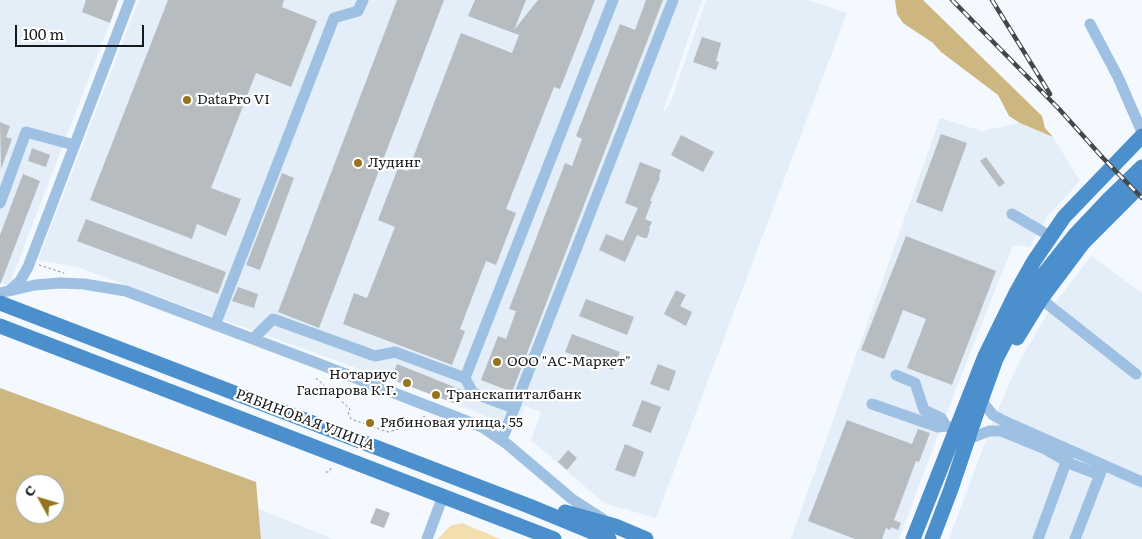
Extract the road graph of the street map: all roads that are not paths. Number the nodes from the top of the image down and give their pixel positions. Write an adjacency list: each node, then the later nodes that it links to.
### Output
1 (130, 0): 8 (street)
2 (362, 0): 20 (street)
3 (613, 0): 25 (street)
4 (673, 0): 28 (street)
5 (1090, 24): 6 (street)
6 (1142, 132)
7 (1142, 136): 14 (main road)
8 (74, 145): 12 (street); 15 (street)
9 (1142, 155): 19 (main road)
10 (1142, 167): 33 (main road)
11 (1141, 186): 18 (main road)
12 (0, 203)
13 (1012, 214): 14 (street)
14 (1050, 236): 19 (main road)
15 (33, 250): 16 (street); 17 (street)
16 (48, 284): 17 (street); 20 (street)
17 (2, 296): 38 (main road, РЯБИНОВАЯ УЛИЦА)
18 (1041, 299): 23 (street); 27 (main road)
19 (1000, 324): 29 (main road)
20 (215, 325): 22 (street)
21 (0, 326): 36 (main road, РЯБИНОВАЯ УЛИЦА)
22 (253, 339): 25 (street); 31 (street)
23 (1136, 374)
24 (896, 375): 29 (street)
25 (465, 378): 28 (street)
26 (872, 404): 29 (street)
27 (984, 404): 30 (main road); 32 (street)
28 (514, 408): 31 (street)
29 (951, 428): 43 (main road)
30 (969, 439): 32 (street); 33 (main road)
31 (502, 440): 38 (street)
32 (1068, 456): 34 (street); 45 (street)
33 (962, 457): 44 (main road)
34 (1102, 470): 35 (street); 46 (street)
35 (1142, 482)
36 (443, 496): 37 (main road, РЯБИНОВАЯ УЛИЦА); 39 (street)
37 (524, 527): 40 (main road); 41 (main road, РЯБИНОВАЯ УЛИЦА)
38 (612, 533): 42 (main road, РЯБИНОВАЯ УЛИЦА)
39 (427, 539)
40 (545, 539)
41 (554, 539)
42 (646, 539)
43 (912, 539)
44 (932, 539)
45 (1038, 539)
46 (1075, 539)

